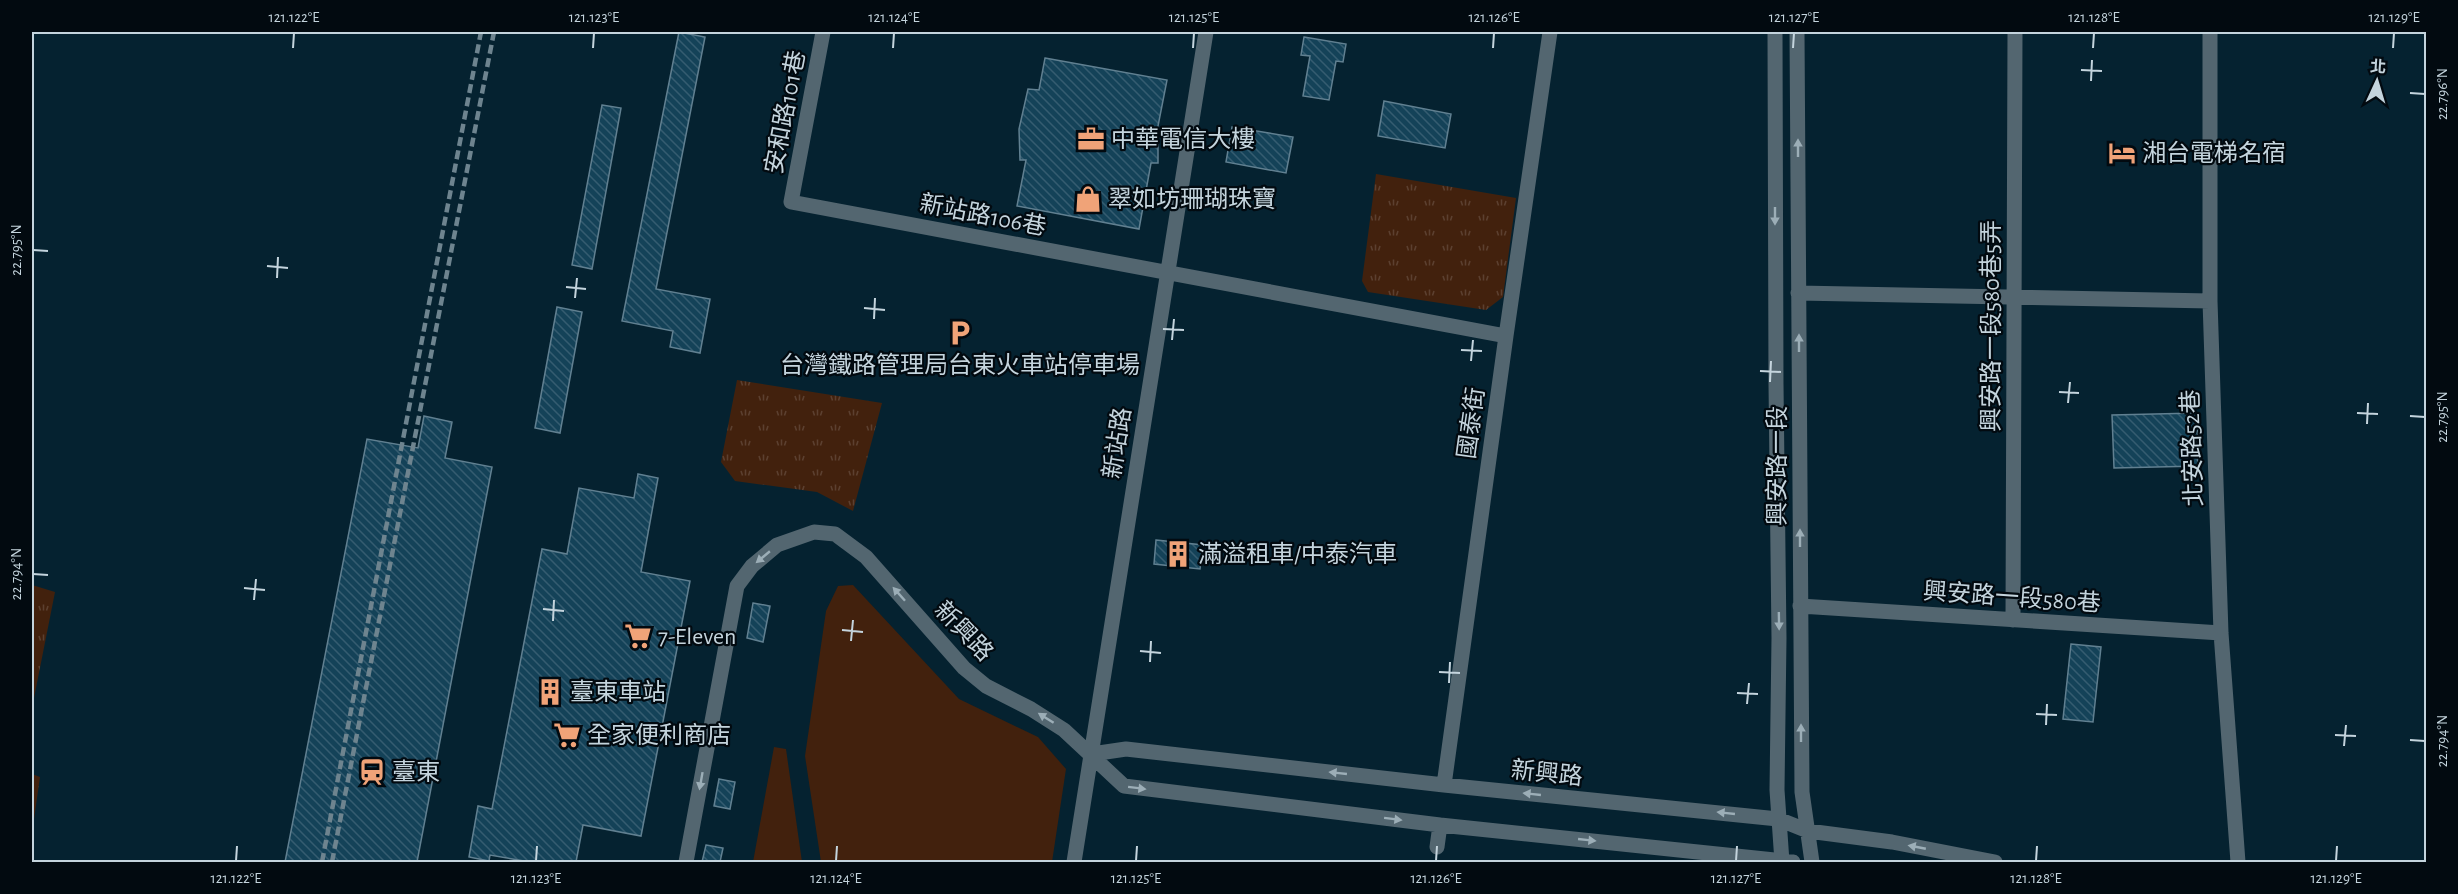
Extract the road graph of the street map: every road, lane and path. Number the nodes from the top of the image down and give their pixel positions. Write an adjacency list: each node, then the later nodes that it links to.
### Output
1 (823, 32): 8 (street, 安和路101巷)
2 (1206, 32): 9 (street, 新站路)
3 (1550, 32): 13 (street, 國泰街)
4 (1775, 32): 19 (street, 興安路一段, one-way to 19)
5 (1797, 32): 10 (street, 興安路一段, one-way to 5)
6 (2015, 32): 11 (street, 興安路一段580巷5弄)
7 (2210, 32): 12 (street, 北安路52巷)
8 (791, 202): 9 (street, 新站路106巷)
9 (1167, 272): 13 (street, 新站路106巷); 17 (street, 新站路)
10 (1798, 293): 11 (street); 14 (street, 興安路一段, one-way to 10)
11 (2014, 297): 12 (street); 15 (street, 興安路一段580巷5弄)
12 (2210, 301): 16 (street, 北安路52巷)
13 (1506, 336): 18 (street, 國泰街)
14 (1800, 606): 15 (street, 興安路一段580巷); 21 (street, 興安路一段, one-way to 14)
15 (2013, 620): 16 (street, 興安路一段580巷)
16 (2221, 633): 28 (street, 北安路52巷)
17 (1092, 754): 18 (street, 新興路, one-way to 17); 20 (street, 新興路, one-way to 20); 23 (street, 新興路, one-way to 23); 24 (street, 新站路)
18 (1444, 785): 19 (street, 新興路, one-way to 18)
19 (1778, 819): 21 (street, 新興路); 25 (street, 興安路一段)
20 (1440, 825): 22 (street); 25 (street, 新興路, one-way to 25)
21 (1808, 831): 26 (street, 興安路一段); 27 (street, 新興路, one-way to 21)
22 (1437, 847)
23 (686, 862)
24 (1074, 862)
25 (1786, 862)
26 (1812, 862)
27 (1995, 862)
28 (2238, 862)

